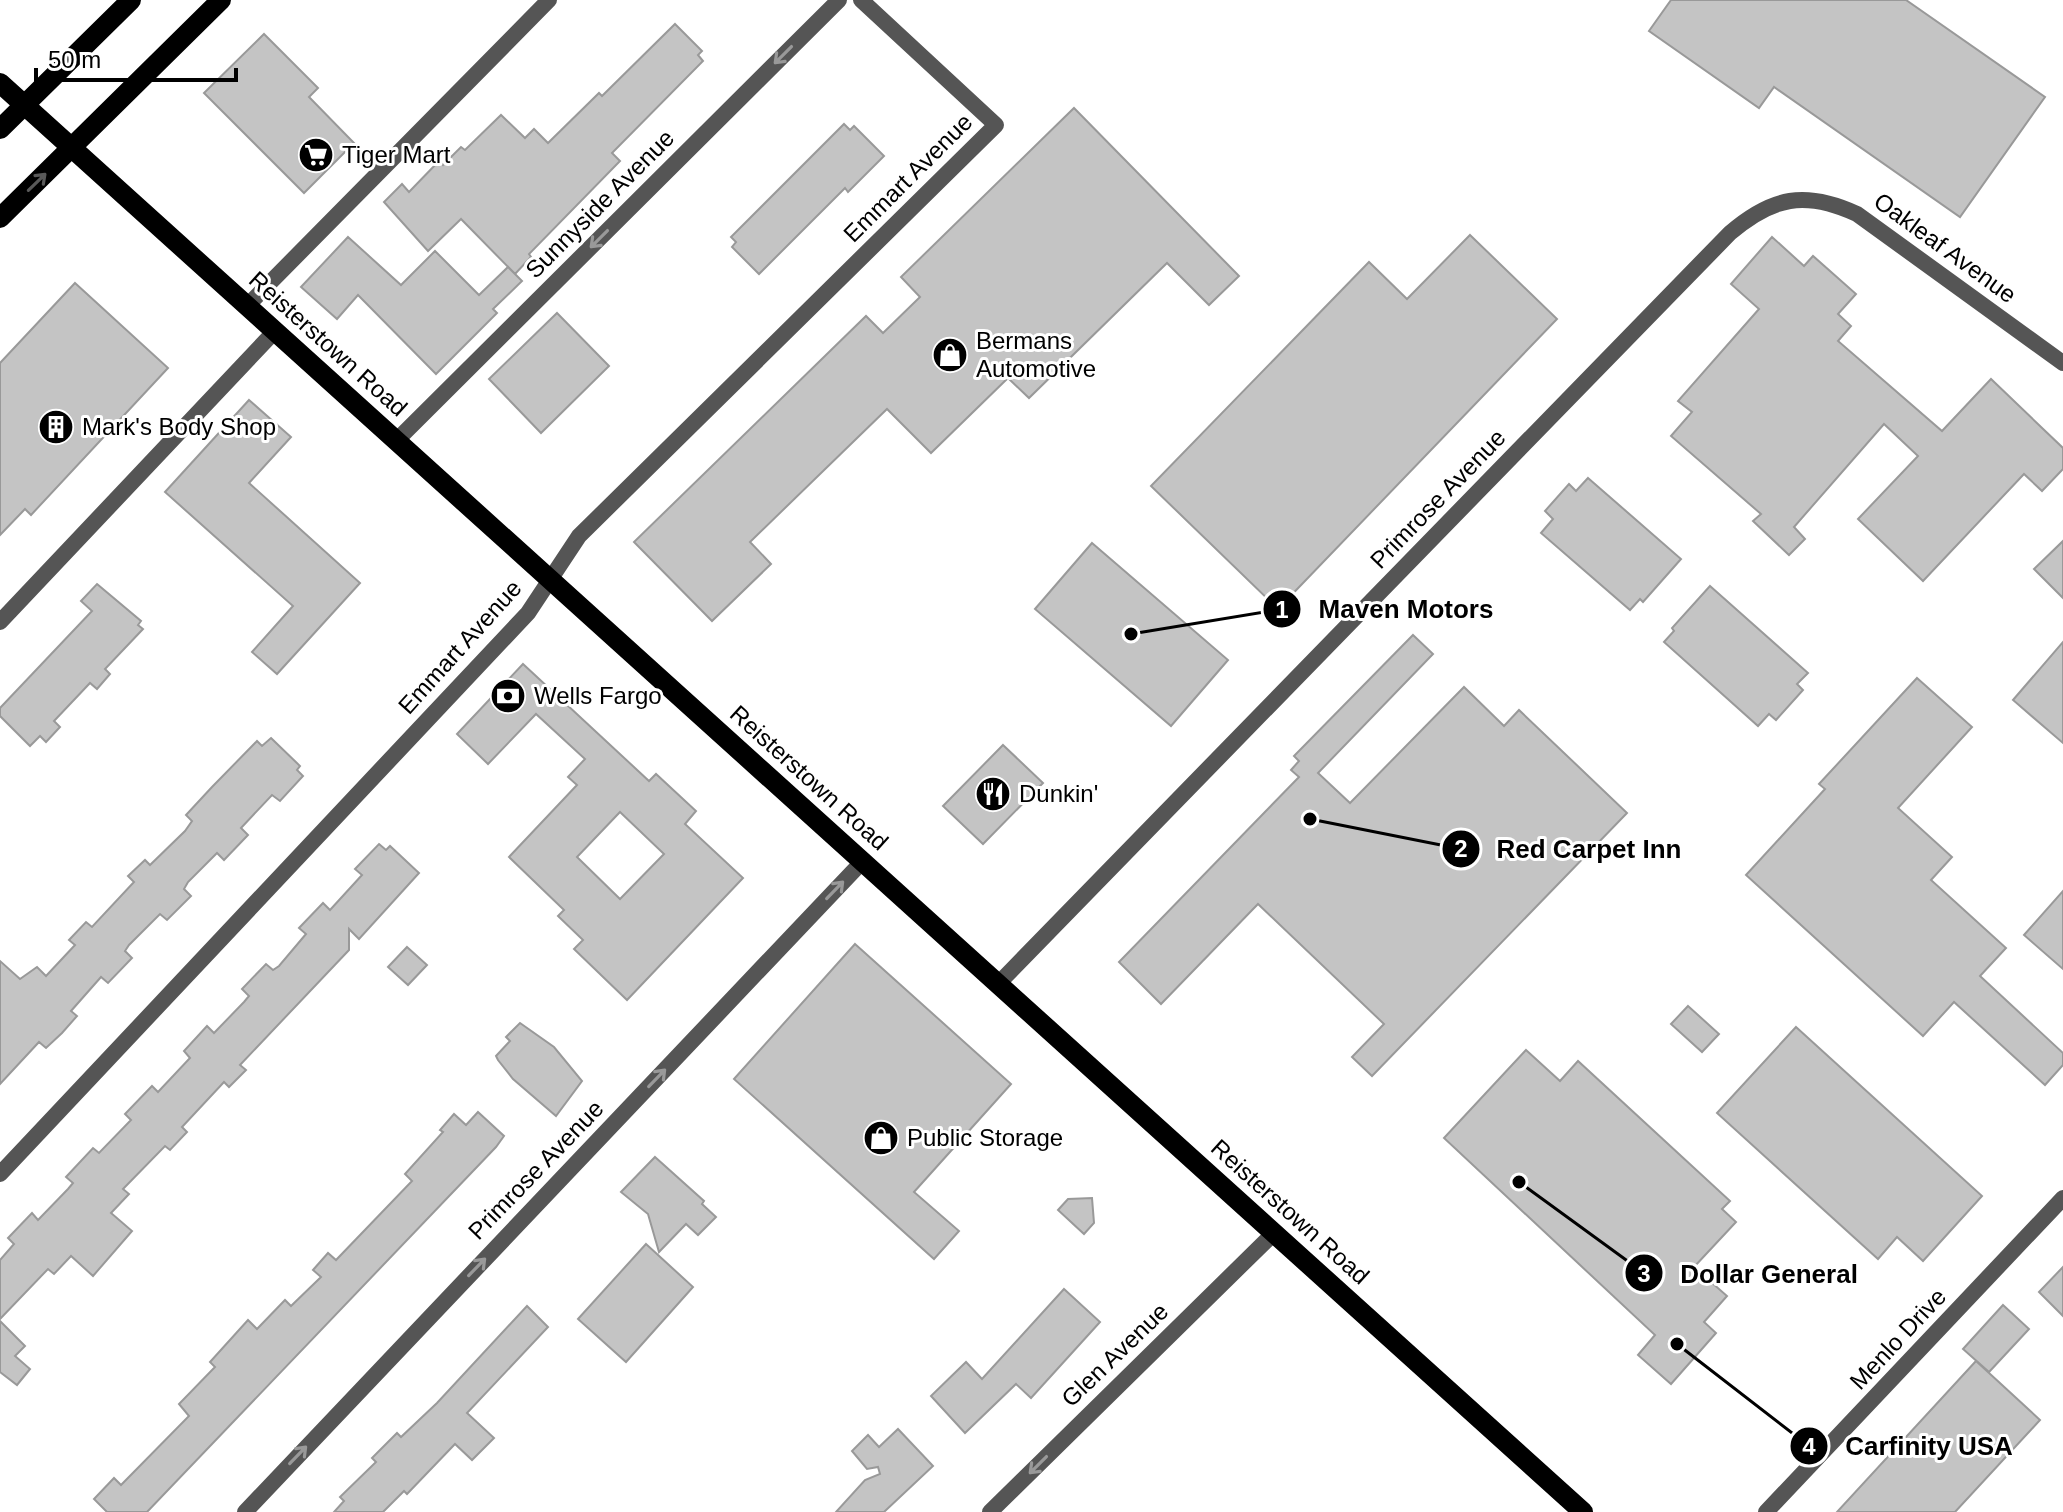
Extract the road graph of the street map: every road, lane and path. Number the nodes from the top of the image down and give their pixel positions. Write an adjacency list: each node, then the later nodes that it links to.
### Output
1 (131, 0): 7 (main road)
2 (221, 0): 9 (main road)
3 (549, 0): 12 (street)
4 (839, 0): 15 (street, Sunnyside Avenue, one-way to 15)
5 (861, 0): 16 (street, Emmart Avenue)
6 (0, 83): 7 (main road, Reisterstown Road)
7 (25, 106): 8 (main road); 9 (main road, Reisterstown Road)
8 (0, 129)
9 (74, 147): 11 (main road, one-way to 9); 12 (main road, Reisterstown Road)
10 (1788, 200): 14 (street, Oakleaf Avenue); 19 (street, Primrose Avenue)
11 (0, 218)
12 (247, 306): 13 (main road, Reisterstown Road)
13 (275, 331): 15 (main road, Reisterstown Road); 17 (street)
14 (2063, 363)
15 (396, 441): 16 (main road, Reisterstown Road)
16 (551, 578): 18 (main road, Reisterstown Road); 20 (street, Emmart Avenue)
17 (0, 622)
18 (862, 862): 19 (main road, Reisterstown Road); 23 (street, Primrose Avenue, one-way to 18)
19 (998, 984): 22 (main road, Reisterstown Road)
20 (0, 1174)
21 (2063, 1198): 26 (street, Menlo Drive)
22 (1275, 1232): 24 (street, Glen Avenue, one-way to 24); 25 (main road, Reisterstown Road)
23 (245, 1512)
24 (990, 1512)
25 (1583, 1512)
26 (1766, 1512)

